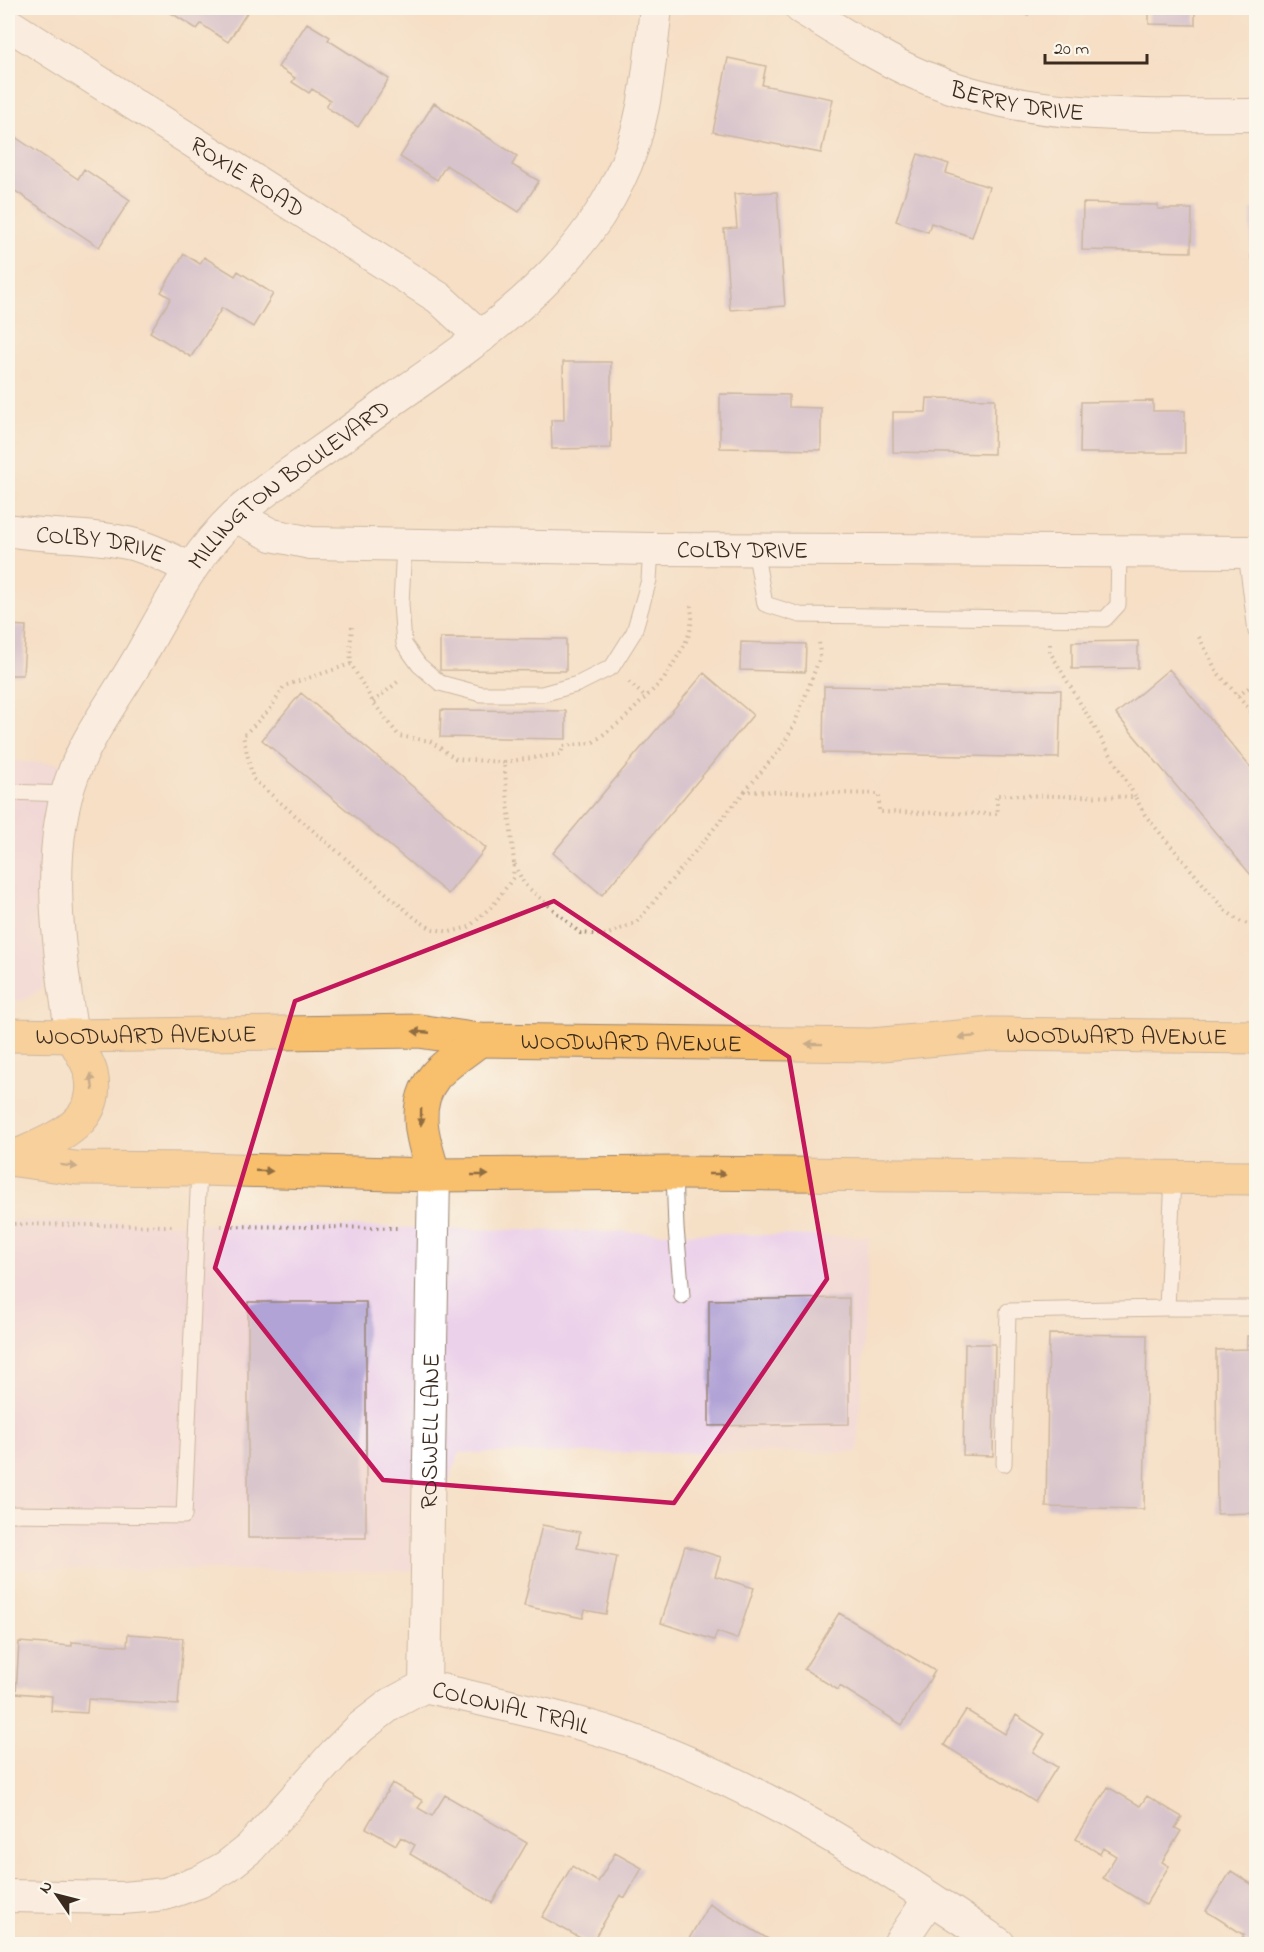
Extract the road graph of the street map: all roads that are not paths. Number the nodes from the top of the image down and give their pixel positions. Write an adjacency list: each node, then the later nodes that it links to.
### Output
1 (656, 8): 5 (street, MILLINGTON BOULEVARD)
2 (801, 8): 4 (street, BERRY DRIVE)
3 (8, 24): 5 (street, ROXIE ROAD)
4 (1257, 115)
5 (481, 337): 6 (street, MILLINGTON BOULEVARD)
6 (236, 516): 8 (street, COLBY DRIVE); 13 (street, MILLINGTON BOULEVARD)
7 (8, 530): 13 (street, COLBY DRIVE)
8 (404, 545): 9 (street, COLBY DRIVE); 9 (lane)
9 (651, 549): 10 (street, COLBY DRIVE)
10 (755, 550): 11 (street, COLBY DRIVE); 11 (lane)
11 (1119, 551): 12 (street, COLBY DRIVE)
12 (1251, 553): 14 (lane)
13 (191, 569): 16 (street, MILLINGTON BOULEVARD)
14 (1257, 632)
15 (8, 792): 16 (lane)
16 (67, 794): 18 (street, MILLINGTON BOULEVARD)
17 (8, 1035): 18 (main road, WOODWARD AVENUE)
18 (72, 1036): 20 (main road, WOODWARD AVENUE, one-way to 18); 21 (main road, one-way to 18)
19 (1257, 1037): 20 (main road, WOODWARD AVENUE, one-way to 20)
20 (479, 1040): 24 (main road, one-way to 24)
21 (9, 1159): 22 (main road, one-way to 22)
22 (199, 1169): 24 (main road, one-way to 24); 31 (lane)
23 (674, 1173): 24 (main road, one-way to 23); 25 (main road, one-way to 25); 27 (lane)
24 (434, 1175): 32 (street, ROSWELL LANE)
25 (1173, 1177): 26 (main road); 28 (lane)
26 (1257, 1178)
27 (682, 1296)
28 (1167, 1308): 29 (lane); 30 (lane)
29 (1257, 1308)
30 (1004, 1464)
31 (8, 1514)
32 (425, 1686): 33 (street, COLONIAL TRAIL); 34 (street, COLONIAL TRAIL)
33 (8, 1896)
34 (930, 1898): 35 (street); 36 (street, COLONIAL TRAIL)
35 (899, 1944)
36 (999, 1944)

